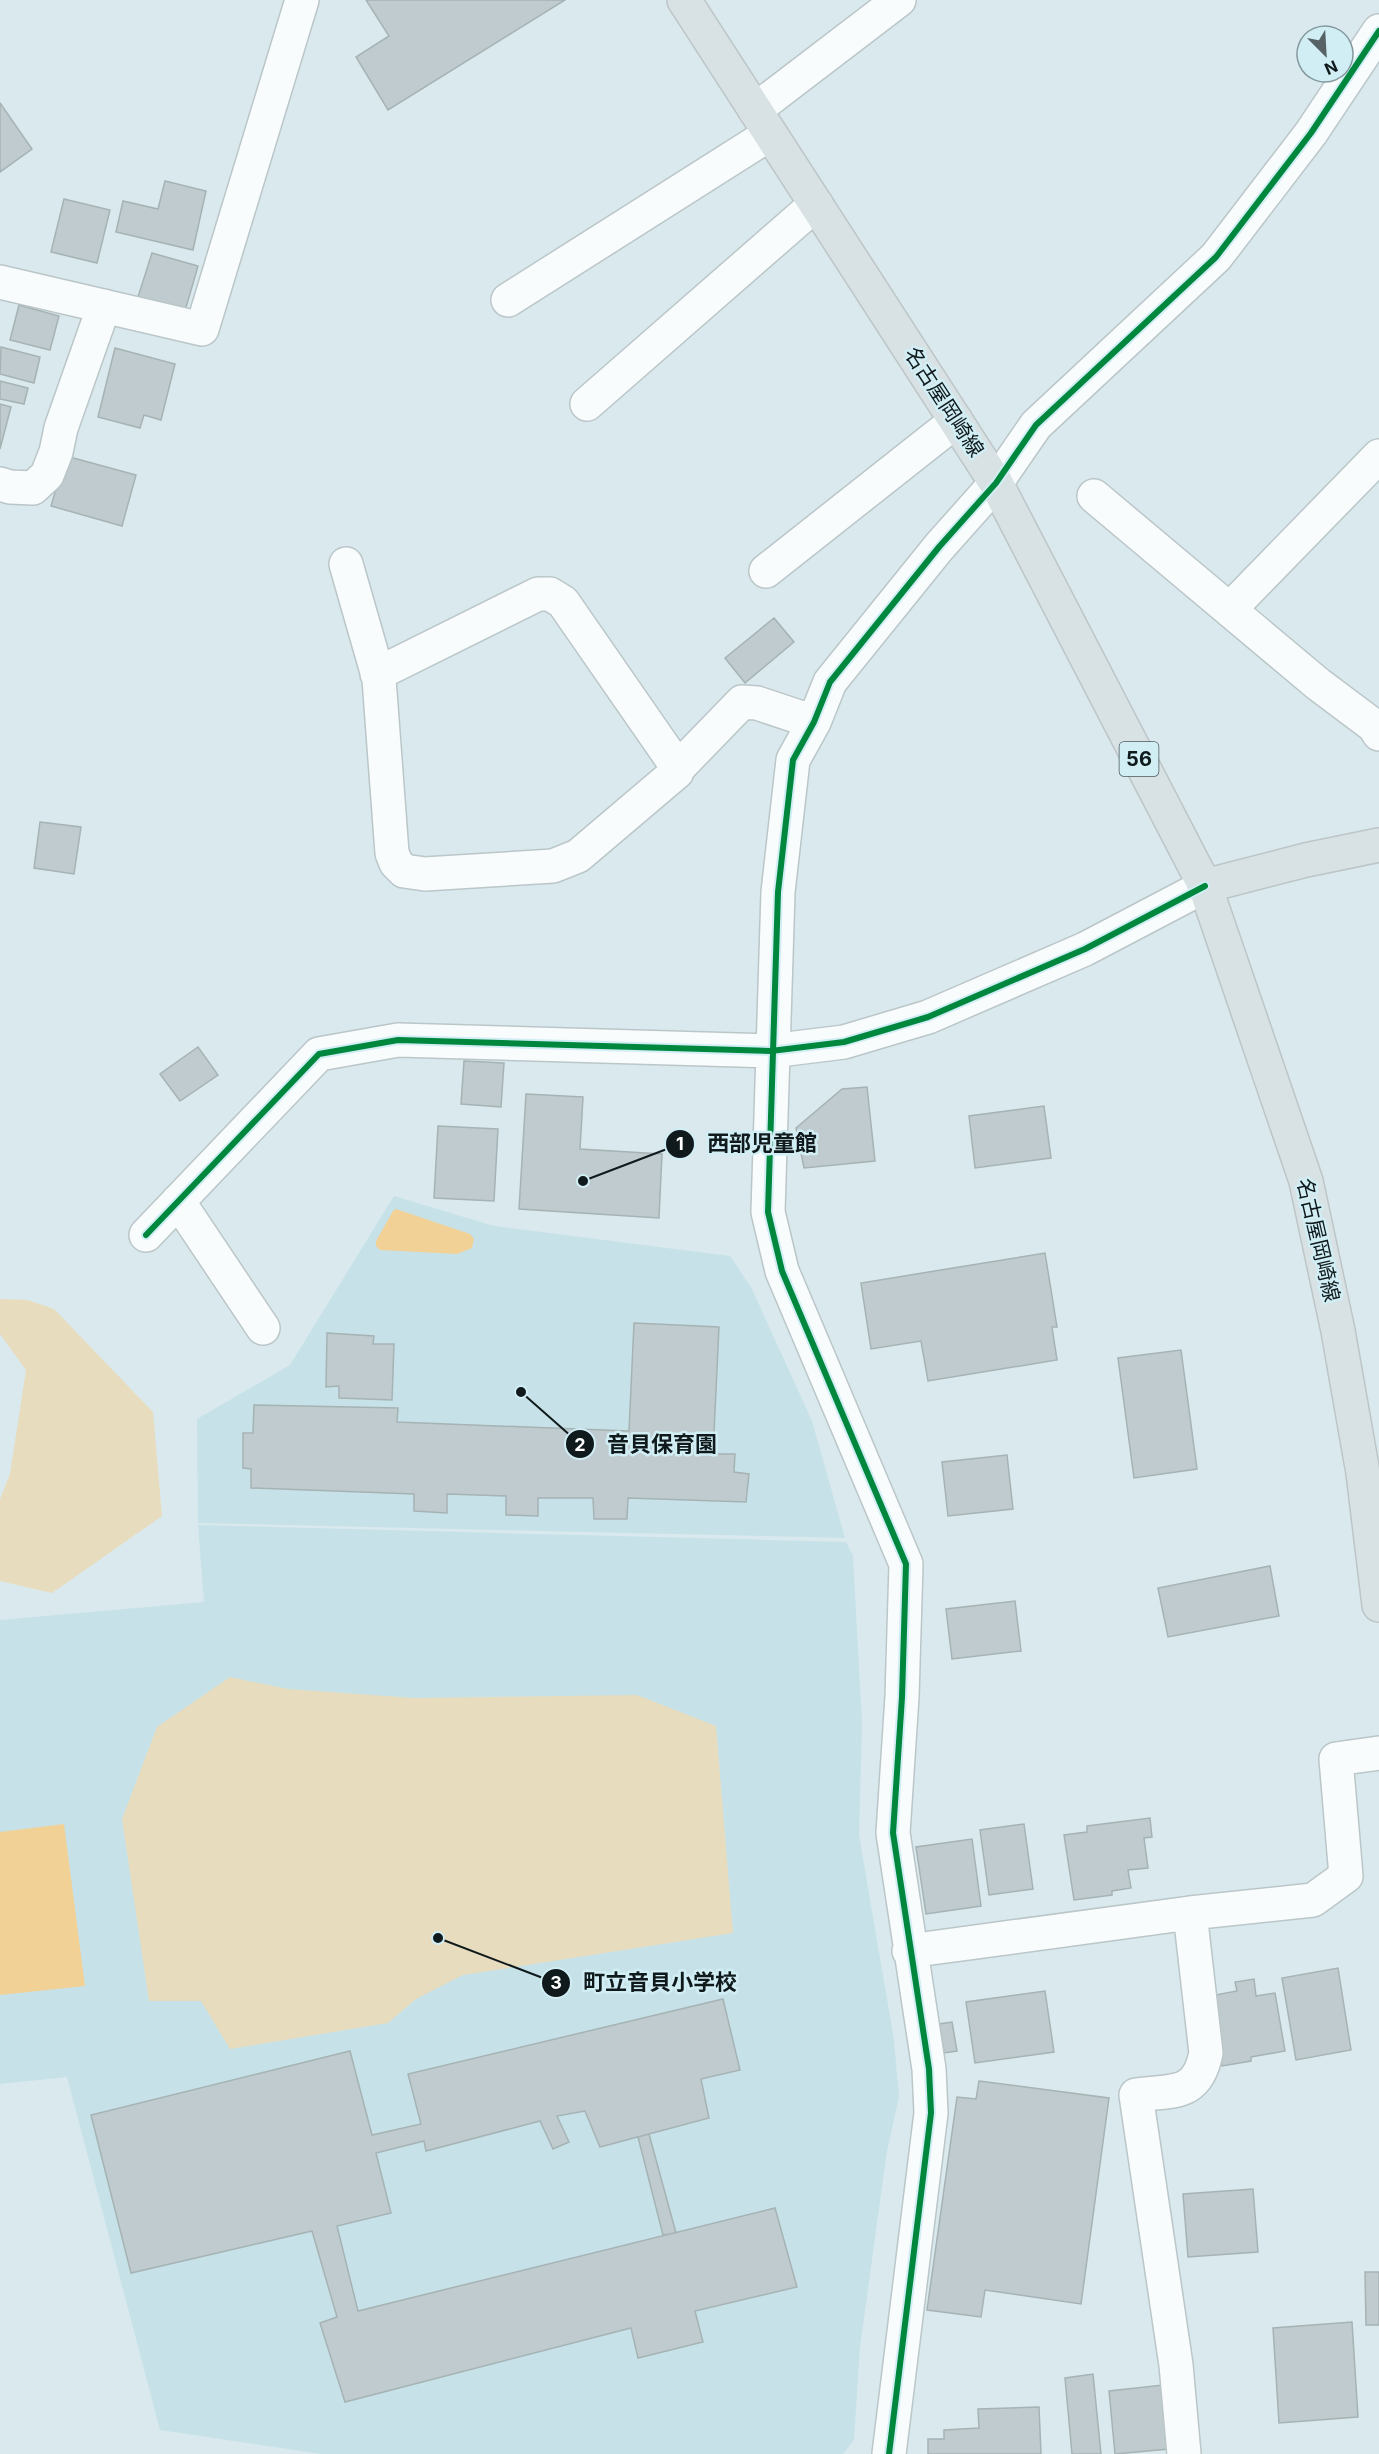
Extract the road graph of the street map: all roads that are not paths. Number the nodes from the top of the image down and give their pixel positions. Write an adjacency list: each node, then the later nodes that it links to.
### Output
1 (302, 0): 9 (street)
2 (684, 0): 5 (main road, 名古屋岡崎線 / 56)
3 (899, 0): 5 (street)
4 (1379, 31): 13 (street)
5 (762, 122): 6 (main road, 名古屋岡崎線 / 56); 8 (street)
6 (816, 204): 10 (street); 11 (main road, 名古屋岡崎線 / 56)
7 (0, 282): 9 (street)
8 (508, 300)
9 (104, 306): 14 (street)
10 (587, 404)
11 (956, 421): 13 (main road, 名古屋岡崎線 / 56); 17 (street)
12 (1379, 456): 18 (street)
13 (996, 483): 20 (street); 24 (main road, 名古屋岡崎線 / 56)
14 (0, 484)
15 (1094, 496): 18 (street)
16 (346, 564): 19 (street)
17 (766, 571)
18 (1230, 609): 21 (street)
19 (377, 674): 22 (street); 22 (street)
20 (814, 722): 22 (street); 25 (street)
21 (1379, 734)
22 (678, 768)
23 (1379, 845): 24 (main road)
24 (1205, 886): 25 (street); 29 (main road, 名古屋岡崎線 / 56)
25 (771, 1051): 26 (street); 33 (street)
26 (178, 1201): 27 (street); 28 (street)
27 (146, 1235)
28 (263, 1328)
29 (1372, 1491): 30 (main road, 名古屋岡崎線 / 56)
30 (1379, 1605)
31 (1379, 1753): 32 (street)
32 (1190, 1913): 33 (street); 35 (street)
33 (909, 1951): 34 (street)
34 (889, 2454)
35 (1184, 2454)

